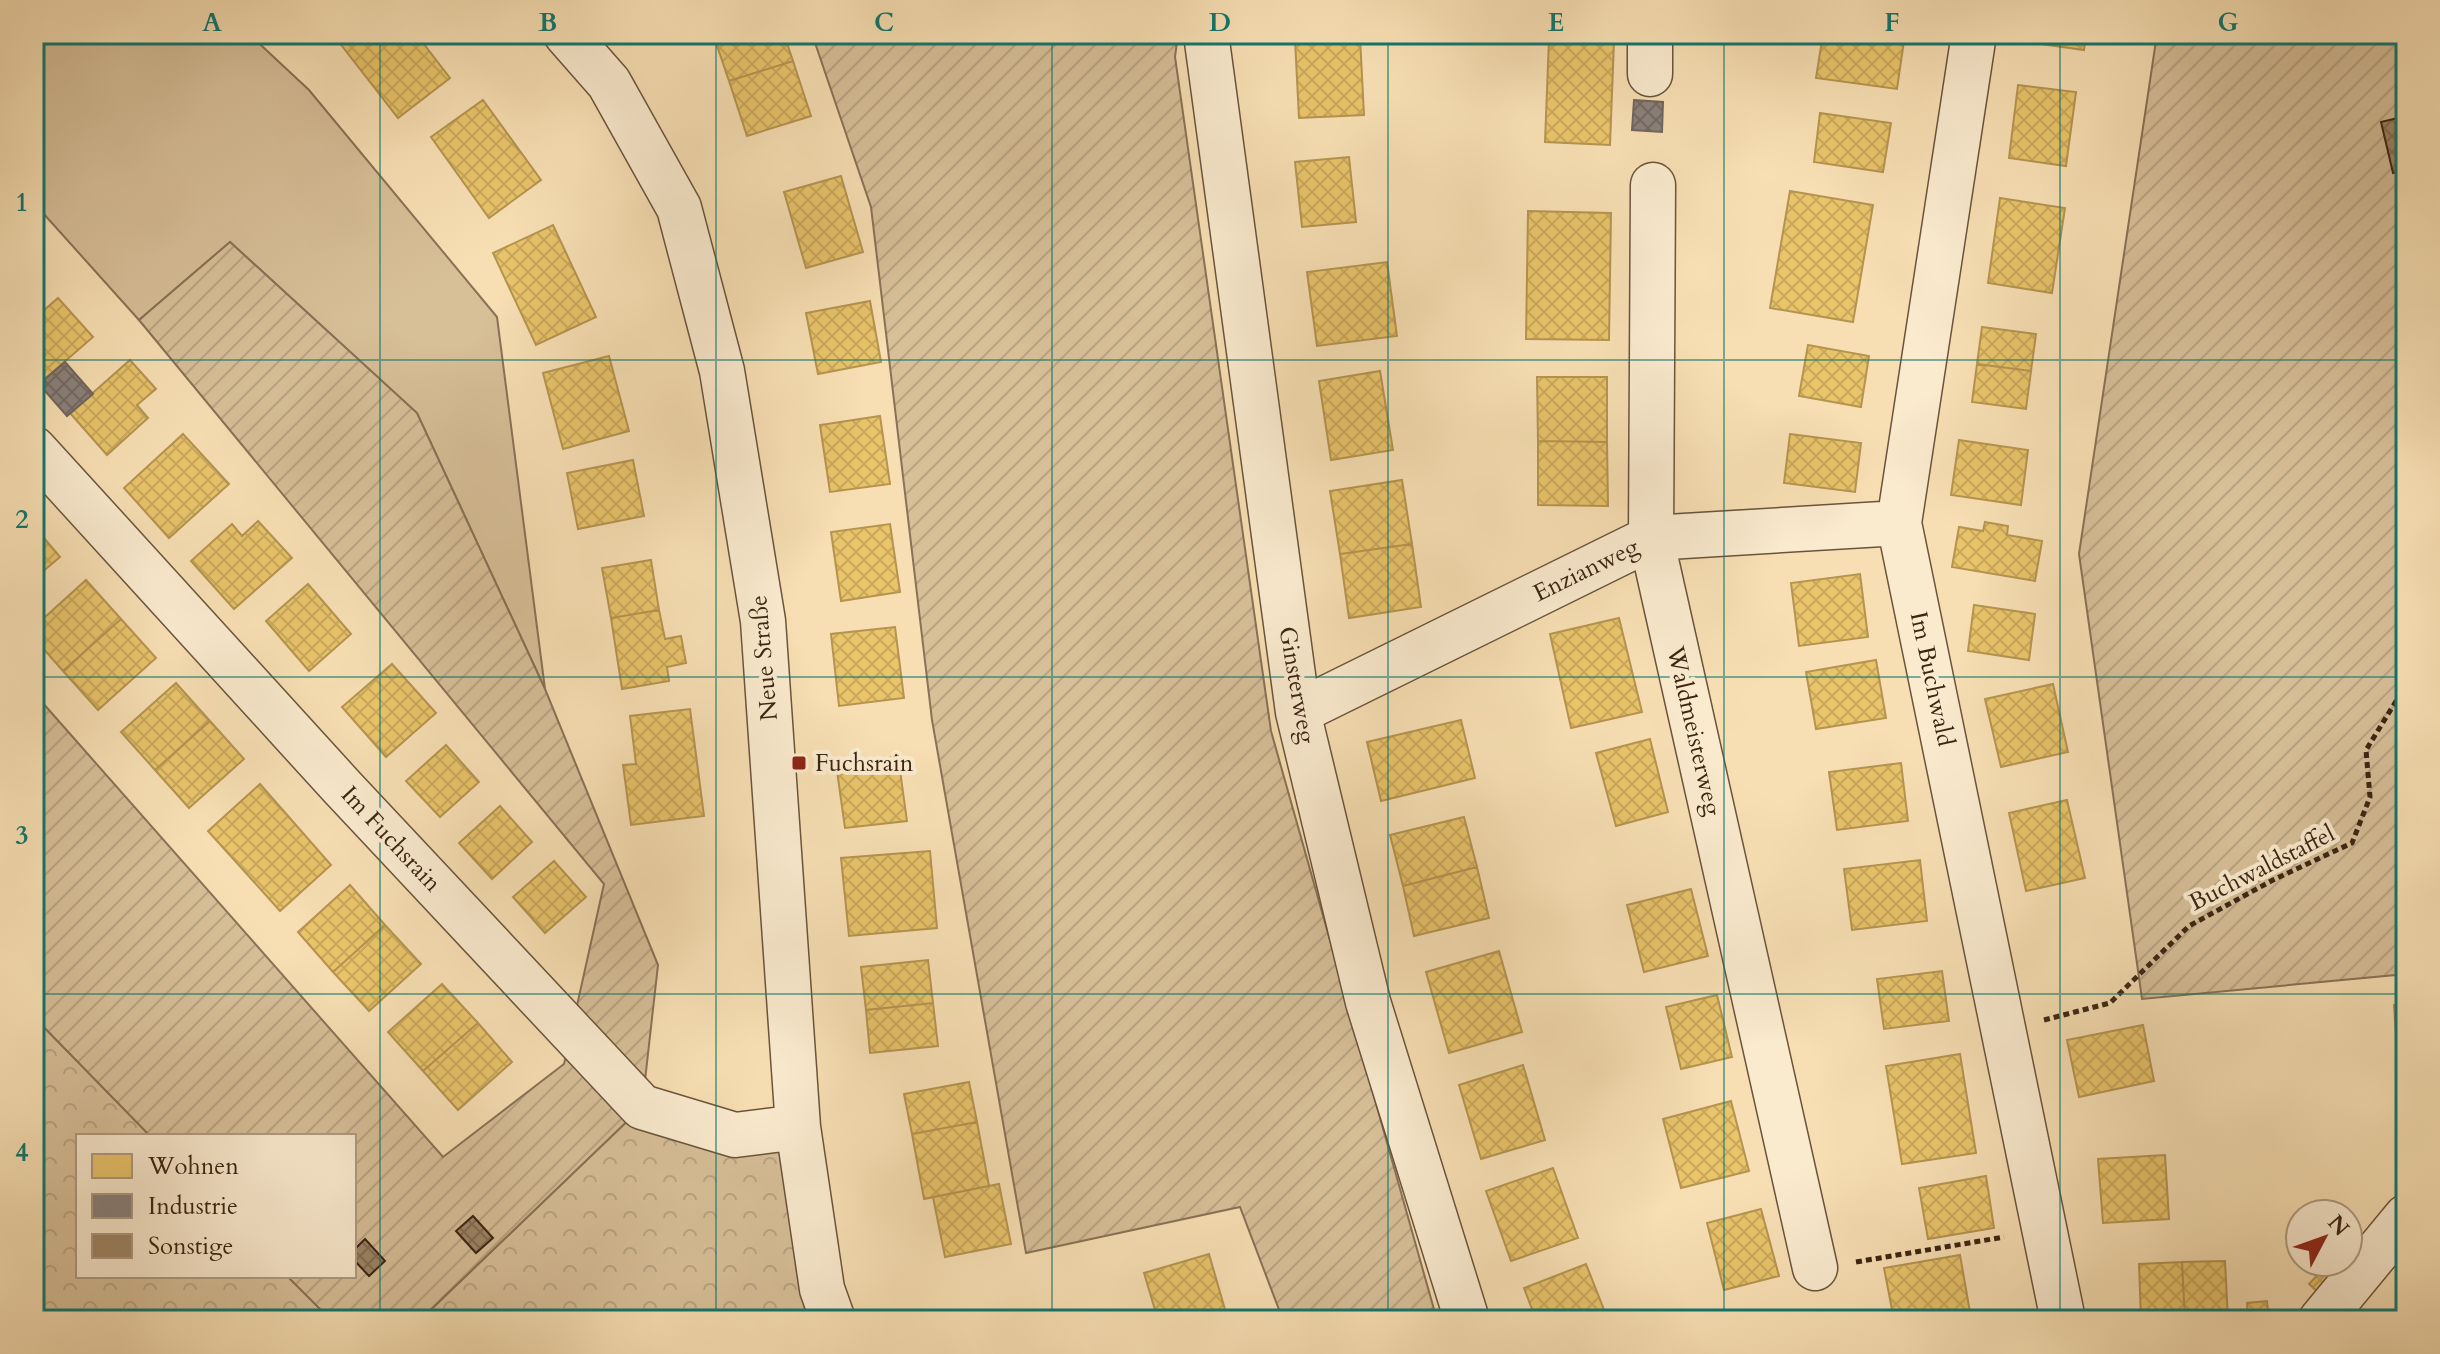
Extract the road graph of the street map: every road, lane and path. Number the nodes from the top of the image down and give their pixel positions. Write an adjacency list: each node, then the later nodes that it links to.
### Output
1 (566, 34): 11 (street, Neue Straße)
2 (1206, 34): 9 (street, Ginsterweg)
3 (1974, 34): 6 (street, Im Buchwald)
4 (1653, 185): 7 (street, Waldmeisterweg)
5 (34, 449): 11 (street, Im Fuchsrain)
6 (1899, 523): 7 (street, Enzianweg); 10 (street, Im Buchwald)
7 (1651, 538): 9 (street, Enzianweg); 14 (street, Waldmeisterweg)
8 (2406, 685): 10 (path, Buchwaldstaffel)
9 (1298, 712): 16 (street, Ginsterweg)
10 (2003, 1031): 13 (street, Im Buchwald)
11 (798, 1127): 15 (street, Neue Straße)
12 (2406, 1217): 18 (street)
13 (2048, 1230): 14 (path); 17 (street, Im Buchwald)
14 (1815, 1268)
15 (833, 1320)
16 (1467, 1320)
17 (2063, 1320)
18 (2321, 1320)

